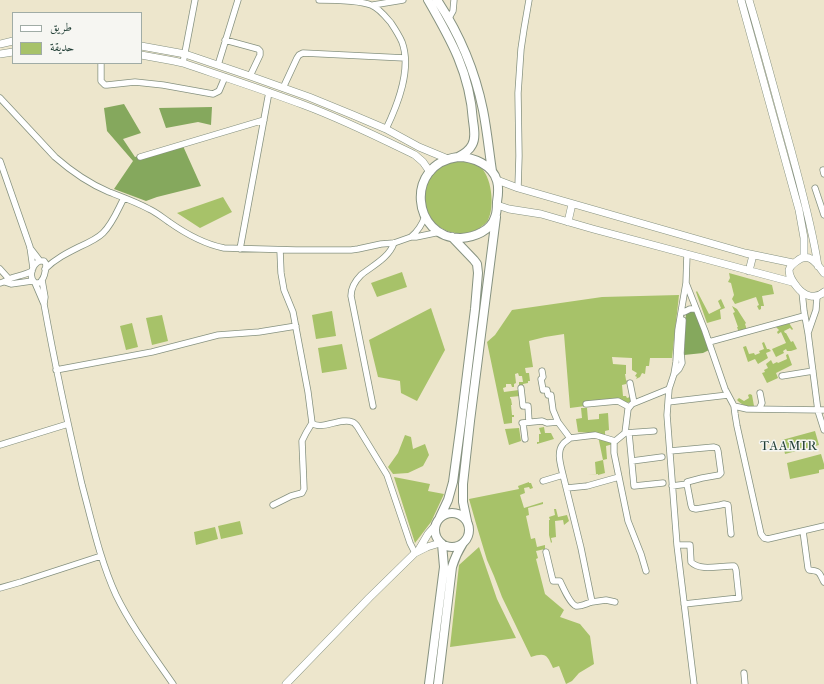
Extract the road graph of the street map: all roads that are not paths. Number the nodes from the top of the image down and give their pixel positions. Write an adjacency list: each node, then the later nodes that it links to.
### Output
1 (195, 0): 18 (street)
2 (238, 0): 12 (street)
3 (319, 0): 10 (street)
4 (404, 0): 10 (street)
5 (428, 0): 33 (highway)
6 (437, 0): 11 (highway)
7 (454, 0): 11 (street)
8 (530, 0): 42 (street)
9 (745, 0): 54 (main road); 55 (main road)
10 (373, 5): 20 (street)
11 (449, 18): 34 (highway)
12 (225, 40): 23 (street); 24 (street)
13 (12, 42): 14 (main road)
14 (2, 43)
15 (142, 46): 18 (main road)
16 (12, 52): 17 (main road)
17 (1, 54)
18 (185, 54): 22 (street); 23 (main road)
19 (142, 55): 22 (main road)
20 (405, 58): 26 (street); 32 (street)
21 (101, 64): 25 (street)
22 (183, 64): 25 (main road)
23 (218, 65): 24 (main road)
24 (250, 76): 26 (main road)
25 (225, 77): 27 (main road)
26 (283, 88): 29 (main road)
27 (269, 92): 30 (main road); 31 (street)
28 (0, 98): 44 (street)
29 (336, 108): 30 (main road); 32 (main road)
30 (332, 117): 40 (main road)
31 (264, 120): 35 (street); 58 (street)
32 (386, 129): 37 (main road)
33 (474, 140): 34 (highway); 36 (highway)
34 (488, 143): 39 (highway)
35 (140, 157)
36 (458, 157): 37 (highway); 39 (highway)
37 (448, 159): 40 (highway)
38 (0, 160): 57 (street)
39 (492, 171): 41 (highway)
40 (430, 172): 48 (highway)
41 (497, 180): 42 (main road); 46 (highway)
42 (518, 188): 45 (main road)
43 (816, 188): 47 (street)
44 (124, 198): 58 (street); 63 (street)
45 (572, 204): 50 (main road); 61 (main road)
46 (497, 205): 49 (highway); 50 (main road)
47 (824, 215)
48 (425, 216): 51 (highway); 52 (street)
49 (496, 217): 53 (highway); 127 (highway)
50 (568, 222): 60 (main road)
51 (440, 232): 52 (street); 53 (highway)
52 (411, 237): 56 (street)
53 (452, 238): 126 (highway)
54 (804, 238): 55 (main road); 62 (main road)
55 (814, 238): 66 (main road)
56 (394, 244): 59 (street); 100 (street)
57 (30, 247): 64 (street); 68 (street)
58 (240, 248): 59 (street)
59 (280, 250): 84 (street)
60 (687, 254): 70 (main road); 75 (street)
61 (753, 255): 65 (main road); 70 (main road)
62 (804, 257): 65 (main road); 66 (main road)
63 (58, 258): 64 (street); 69 (street)
64 (42, 261): 68 (street); 69 (street)
65 (794, 263): 74 (main road)
66 (822, 268)
67 (0, 269): 72 (street)
68 (33, 269): 72 (street); 73 (street)
69 (45, 269): 71 (street)
70 (749, 271): 74 (main road)
71 (42, 280): 73 (street); 80 (street)
72 (5, 281): 73 (street)
73 (33, 282): 80 (street)
74 (792, 282): 76 (main road)
75 (686, 283): 79 (street); 81 (street)
76 (802, 292): 78 (main road); 83 (street)
77 (824, 292): 78 (main road)
78 (817, 296): 85 (street)
79 (684, 298): 82 (street); 90 (street)
80 (44, 304): 87 (street)
81 (696, 309): 82 (street); 86 (street)
82 (684, 312): 90 (street)
83 (804, 316): 85 (street); 86 (street)
84 (296, 326): 87 (street); 107 (street)
85 (808, 333): 89 (street)
86 (709, 342): 96 (street)
87 (56, 370): 106 (street)
88 (542, 371): 104 (street)
89 (813, 371): 91 (street); 103 (street)
90 (674, 374): 94 (street)
91 (782, 376)
92 (630, 383): 99 (street)
93 (521, 388): 105 (street)
94 (669, 389): 97 (street); 99 (street)
95 (760, 393): 102 (street)
96 (728, 395): 97 (street); 101 (street)
97 (668, 402): 115 (street)
98 (586, 404): 99 (street)
99 (632, 405): 110 (street)
100 (373, 406)
101 (734, 406): 102 (street); 130 (street)
102 (760, 409): 103 (street)
103 (821, 410): 108 (street)
104 (558, 422): 105 (street); 111 (street)
105 (525, 423): 112 (street)
106 (68, 424): 114 (street); 137 (street)
107 (312, 424): 125 (street); 135 (street)
108 (824, 430)
109 (654, 431): 110 (street)
110 (627, 433): 113 (street); 117 (street)
111 (570, 438): 113 (street); 118 (street)
112 (525, 439)
113 (615, 441): 119 (street)
114 (0, 445)
115 (670, 452): 122 (street); 123 (street)
116 (662, 457): 117 (street)
117 (632, 461): 121 (street)
118 (563, 476): 120 (street); 124 (street)
119 (619, 477): 124 (street); 138 (street)
120 (543, 481)
121 (663, 482)
122 (687, 484): 123 (street); 131 (street)
123 (672, 486): 134 (street)
124 (567, 488): 141 (street)
125 (273, 504)
126 (440, 517): 127 (highway); 128 (highway)
127 (467, 521): 133 (highway)
128 (435, 526): 132 (highway); 135 (main road)
129 (824, 526): 130 (street)
130 (803, 531): 139 (street)
131 (731, 534)
132 (441, 543): 133 (highway); 135 (main road); 147 (highway)
133 (463, 543): 148 (highway)
134 (677, 546): 143 (street); 143 (street)
135 (416, 552): 146 (main road)
136 (546, 552): 141 (street)
137 (101, 556): 140 (street); 145 (street)
138 (646, 571)
139 (824, 582)
140 (0, 588)
141 (592, 602): 142 (street)
142 (615, 602)
143 (684, 604): 149 (street)
144 (744, 673): 150 (street)
145 (173, 684)
146 (286, 684)
147 (429, 684)
148 (438, 684)
149 (694, 684)
150 (745, 684)

